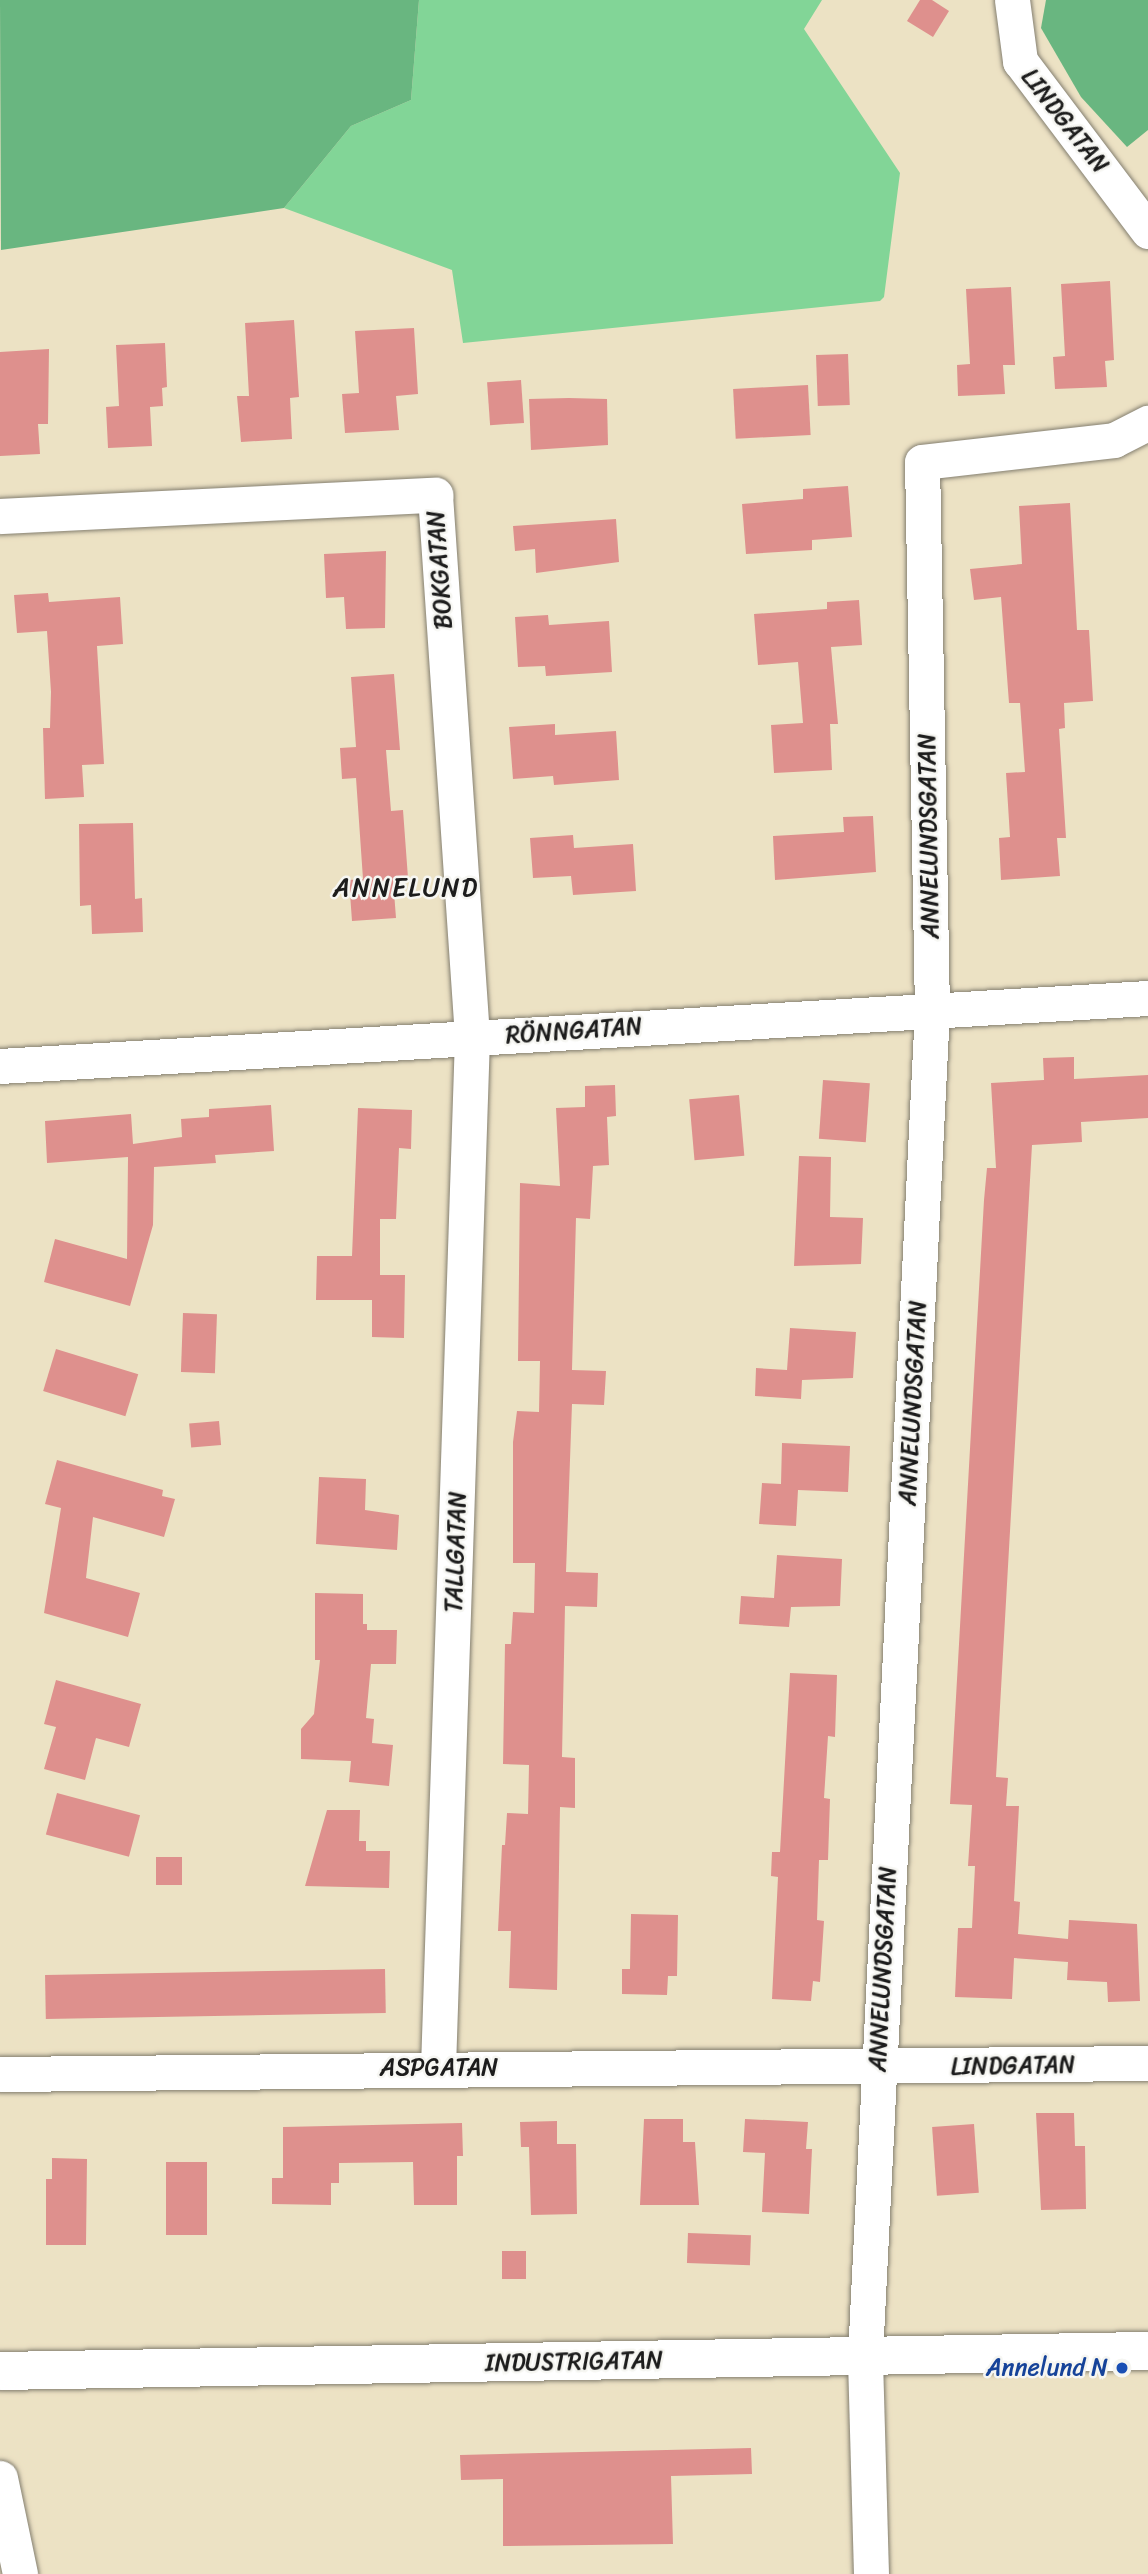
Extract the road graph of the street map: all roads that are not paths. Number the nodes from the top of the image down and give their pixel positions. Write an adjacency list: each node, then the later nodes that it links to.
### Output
1 (1012, 0): 2 (street, LINDGATAN)
2 (1148, 231)
3 (1148, 423): 6 (street, ANNELUNDSGATAN)
4 (0, 516): 7 (street, BOKGATAN)
5 (1148, 998): 6 (street, RÖNNGATAN)
6 (932, 1011): 7 (street, RÖNNGATAN); 11 (street, ANNELUNDSGATAN)
7 (472, 1037): 8 (street, RÖNNGATAN); 10 (street, TALLGATAN)
8 (0, 1066)
9 (1148, 2063): 11 (street, LINDGATAN)
10 (438, 2068): 11 (street, ASPGATAN); 12 (street, ASPGATAN)
11 (877, 2069): 14 (street, ANNELUNDSGATAN)
12 (0, 2074)
13 (1148, 2351): 14 (street, INDUSTRIGATAN)
14 (865, 2356): 15 (street, INDUSTRIGATAN); 18 (street, ANNELUNDSGATAN)
15 (0, 2371)
16 (0, 2478): 17 (street)
17 (20, 2574)
18 (871, 2574)

